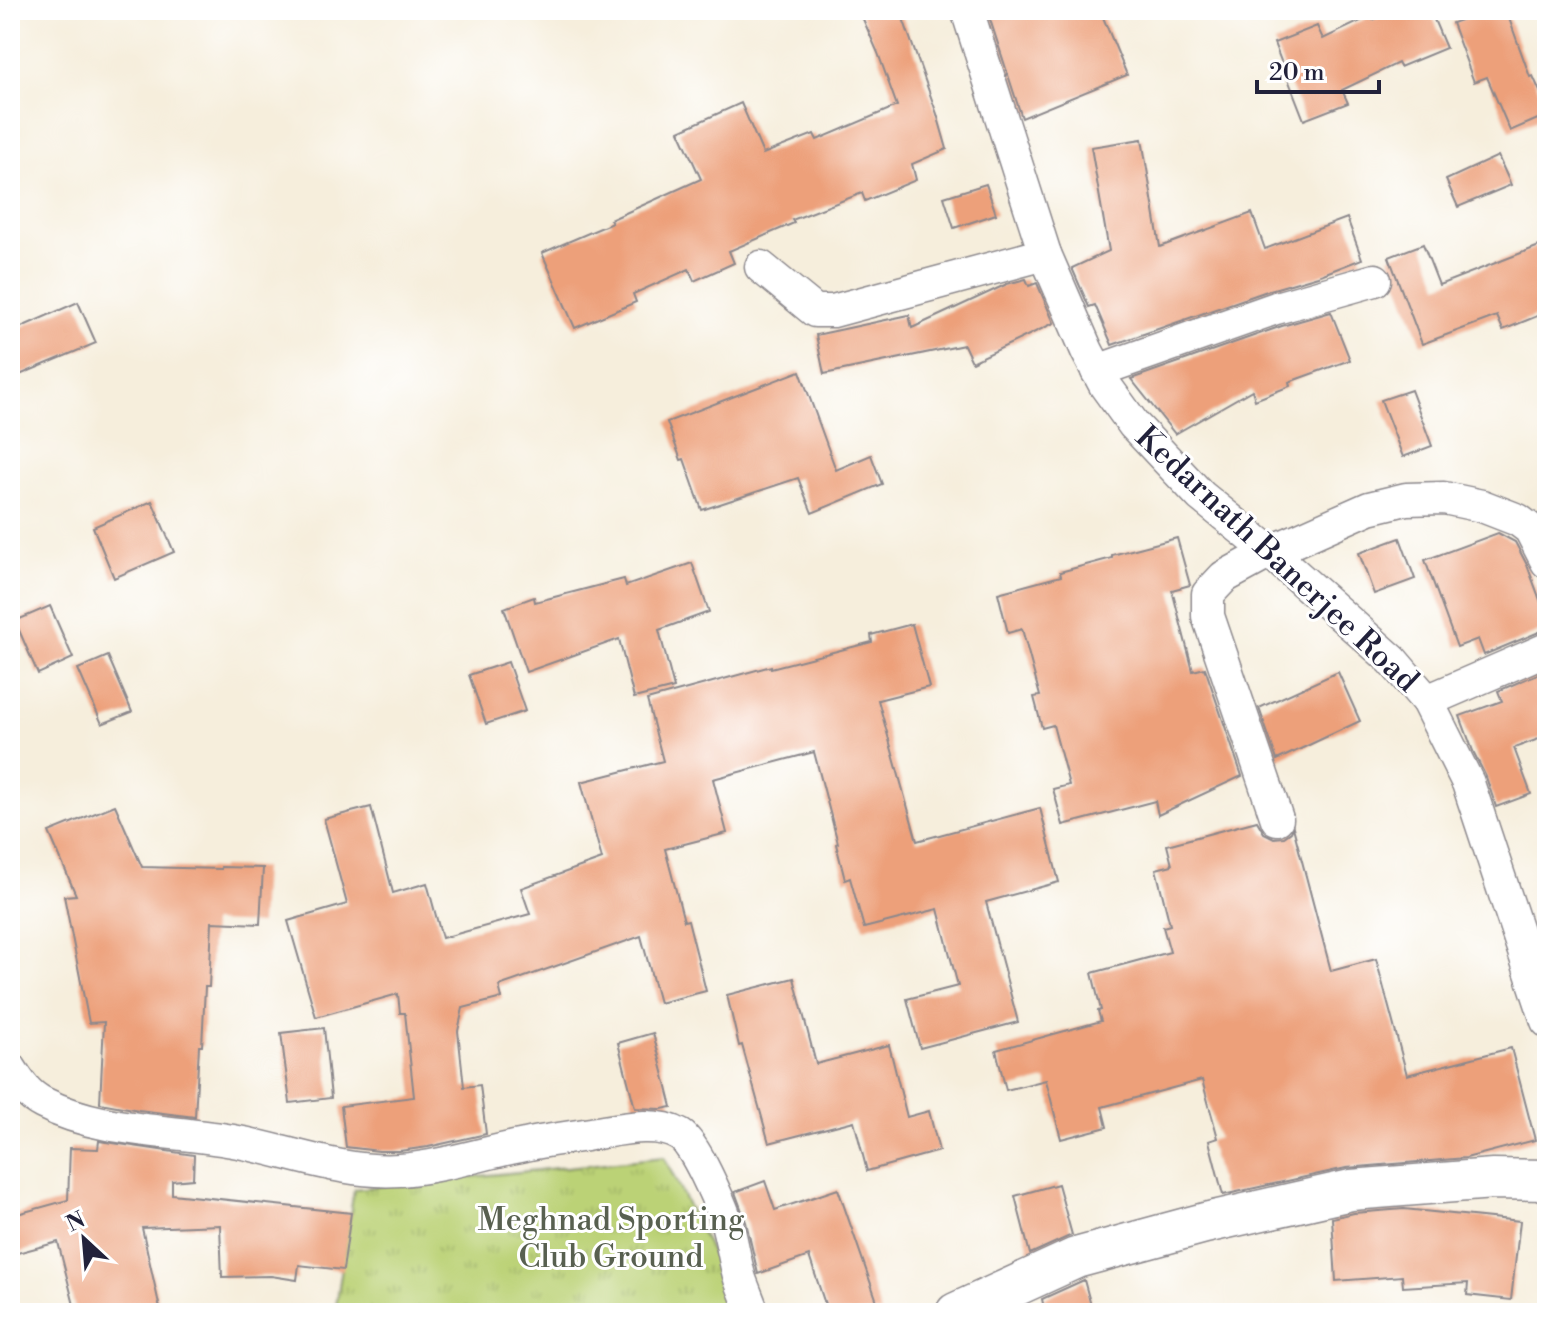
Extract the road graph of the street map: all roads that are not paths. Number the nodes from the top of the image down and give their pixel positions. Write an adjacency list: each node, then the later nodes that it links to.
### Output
1 (967, 10): 2 (street, Kedarnath Banerjee Road)
2 (1045, 254): 3 (street); 5 (street, Kedarnath Banerjee Road)
3 (761, 267)
4 (1375, 280): 5 (street)
5 (1097, 371): 6 (street, Kedarnath Banerjee Road)
6 (1270, 552): 7 (street); 9 (street, Kedarnath Banerjee Road); 10 (street)
7 (1547, 562)
8 (1547, 649): 9 (street)
9 (1427, 701): 11 (street, Kedarnath Banerjee Road)
10 (1277, 819)
11 (1547, 1021)
12 (10, 1068): 14 (street)
13 (1547, 1180): 15 (street)
14 (753, 1313)
15 (956, 1313)

